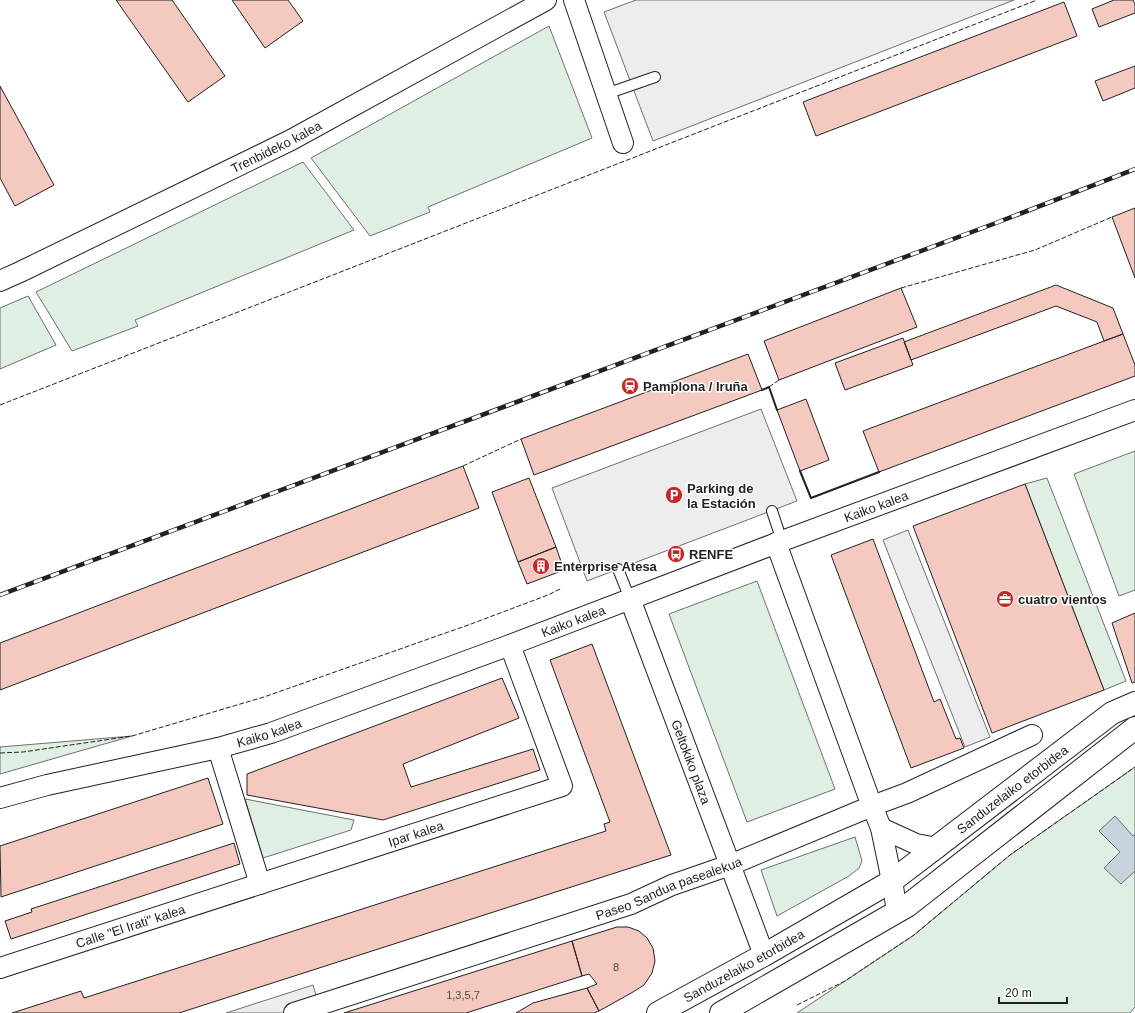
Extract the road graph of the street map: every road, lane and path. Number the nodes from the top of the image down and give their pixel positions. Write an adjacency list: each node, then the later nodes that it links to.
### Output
1 (546, 0): 6 (street, Trenbideko kalea)
2 (574, 0): 4 (street)
3 (655, 77): 4 (lane)
4 (606, 94): 5 (street)
5 (623, 143)
6 (0, 280)
7 (1135, 410): 9 (street, Kaiko kalea)
8 (772, 511): 9 (lane)
9 (779, 542): 11 (street, Kaiko kalea); 18 (street)
10 (618, 569): 11 (lane, Geltokiko plaza)
11 (630, 599): 12 (street, Kaiko kalea); 21 (street, Geltokiko plaza)
12 (510, 645): 16 (street, Kaiko kalea); 23 (street, Ipar kalea)
13 (1135, 703): 20 (main road, Sanduzelaiko etorbidea)
14 (1135, 728): 24 (main road, Sanduzelaiko etorbidea)
15 (1032, 735): 18 (street, Paseo Sandua pasealekua)
16 (218, 748): 17 (street, Kaiko kalea); 23 (street)
17 (0, 798)
18 (872, 806): 19 (street); 21 (street, Paseo Sandua pasealekua)
19 (881, 828): 20 (street); 22 (street)
20 (937, 848): 22 (main road, Sanduzelaiko etorbidea)
21 (730, 865): 25 (street, Geltokiko plaza); 27 (street, Paseo Sandua pasealekua)
22 (892, 881): 24 (street); 25 (main road, Sanduzelaiko etorbidea)
23 (260, 884): 26 (street, Calle "El Irati" kalea)
24 (897, 912): 29 (main road, Sanduzelaiko etorbidea)
25 (764, 955): 28 (main road, Sanduzelaiko etorbidea)
26 (0, 968)
27 (294, 1013)
28 (658, 1013)
29 (721, 1013)

